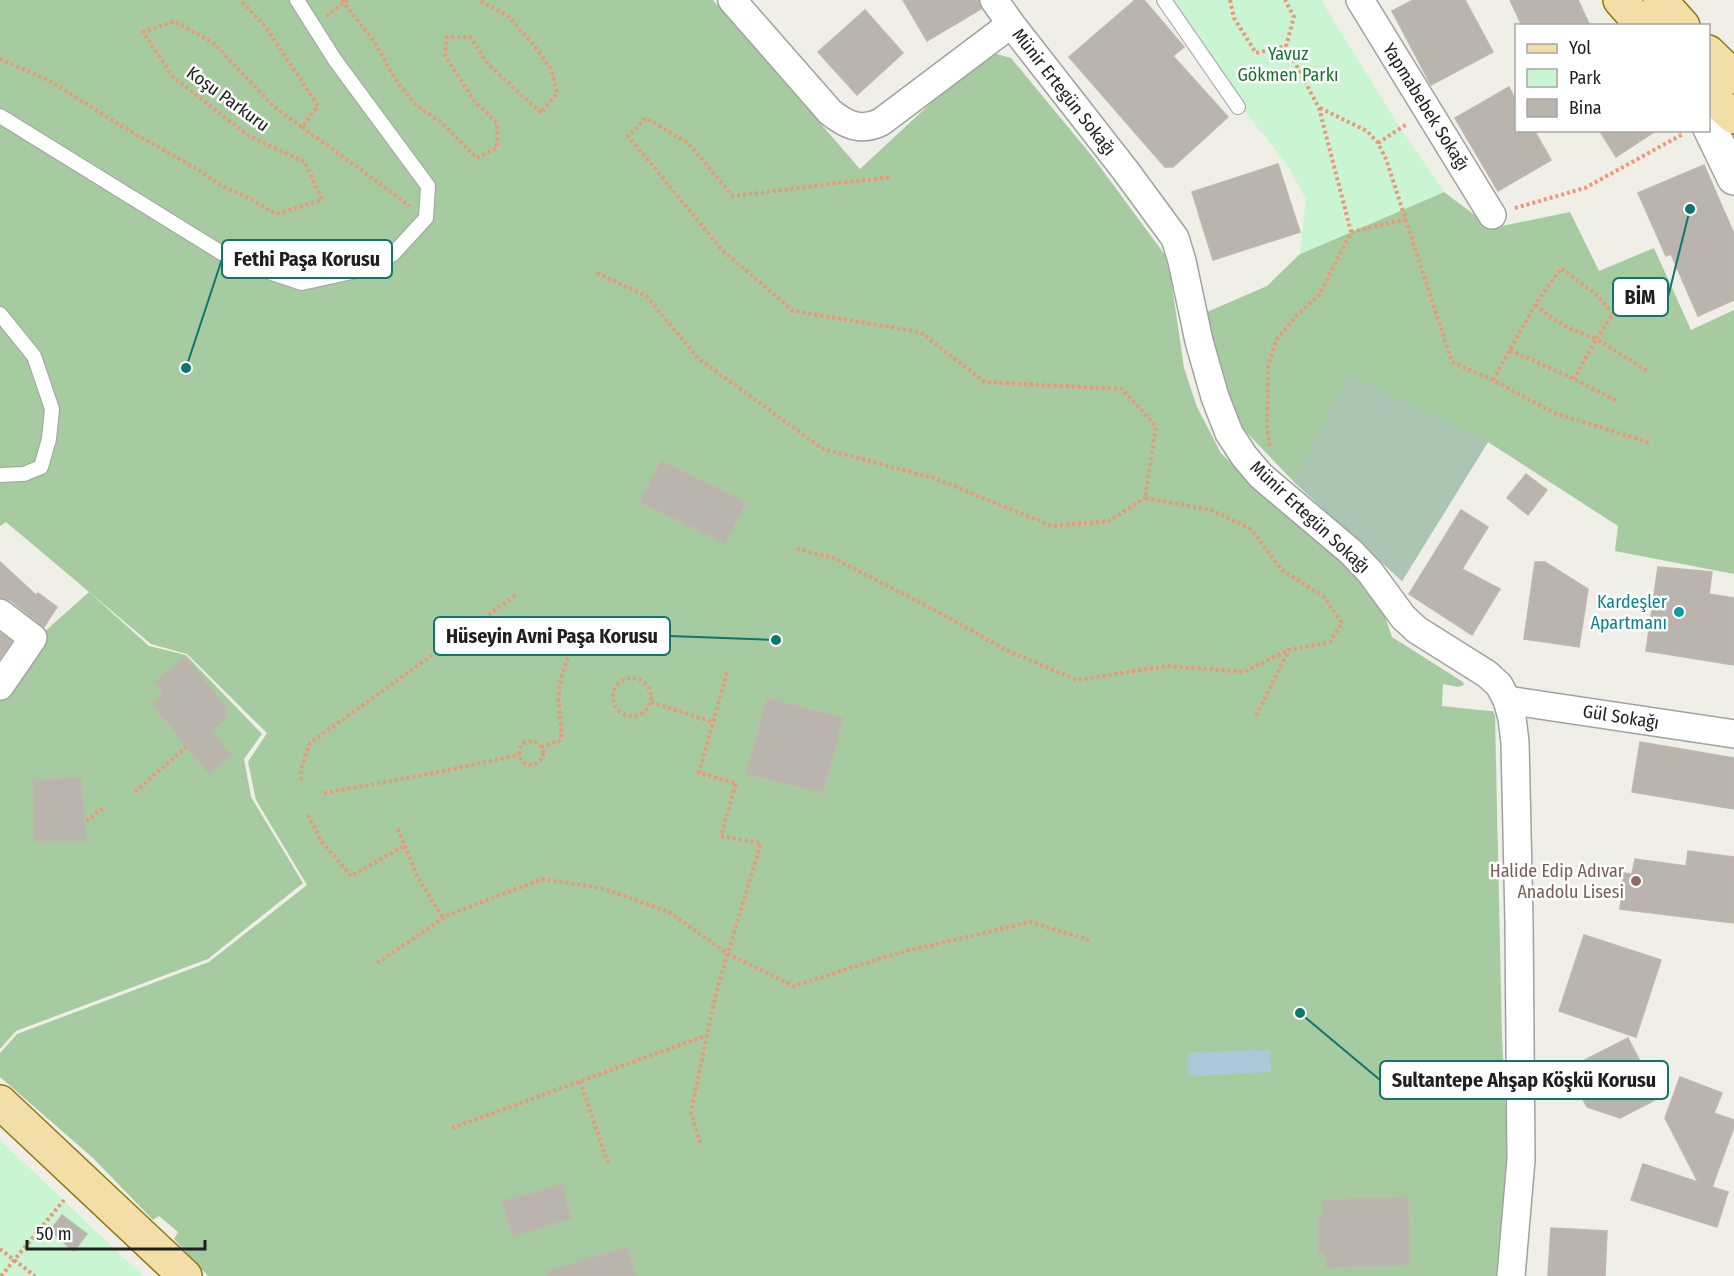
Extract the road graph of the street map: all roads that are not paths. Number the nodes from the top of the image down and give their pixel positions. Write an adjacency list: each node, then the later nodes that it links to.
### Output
1 (297, 0): 14 (lane)
2 (732, 0): 8 (street, Münir Ertegün Sokağı)
3 (994, 0): 8 (street)
4 (1164, 0): 13 (lane)
5 (1360, 0): 18 (street, Yapmabebek Sokağı)
6 (1620, 0): 7 (main road)
7 (1656, 7): 9 (main road)
8 (1011, 24): 23 (street, Münir Ertegün Sokağı)
9 (1680, 24)
10 (1710, 54): 11 (main road)
11 (1734, 77)
12 (1710, 96): 15 (main road)
13 (1238, 107)
14 (0, 116)
15 (1734, 117)
16 (1710, 128): 17 (street)
17 (1734, 178)
18 (1492, 215)
19 (0, 314): 20 (lane)
20 (0, 475)
21 (0, 613): 22 (street)
22 (0, 686)
23 (1507, 700): 24 (street, Gül Sokağı); 27 (street, Münir Ertegün Sokağı)
24 (1734, 734)
25 (0, 1102): 26 (main road)
26 (185, 1276)
27 (1511, 1276)

